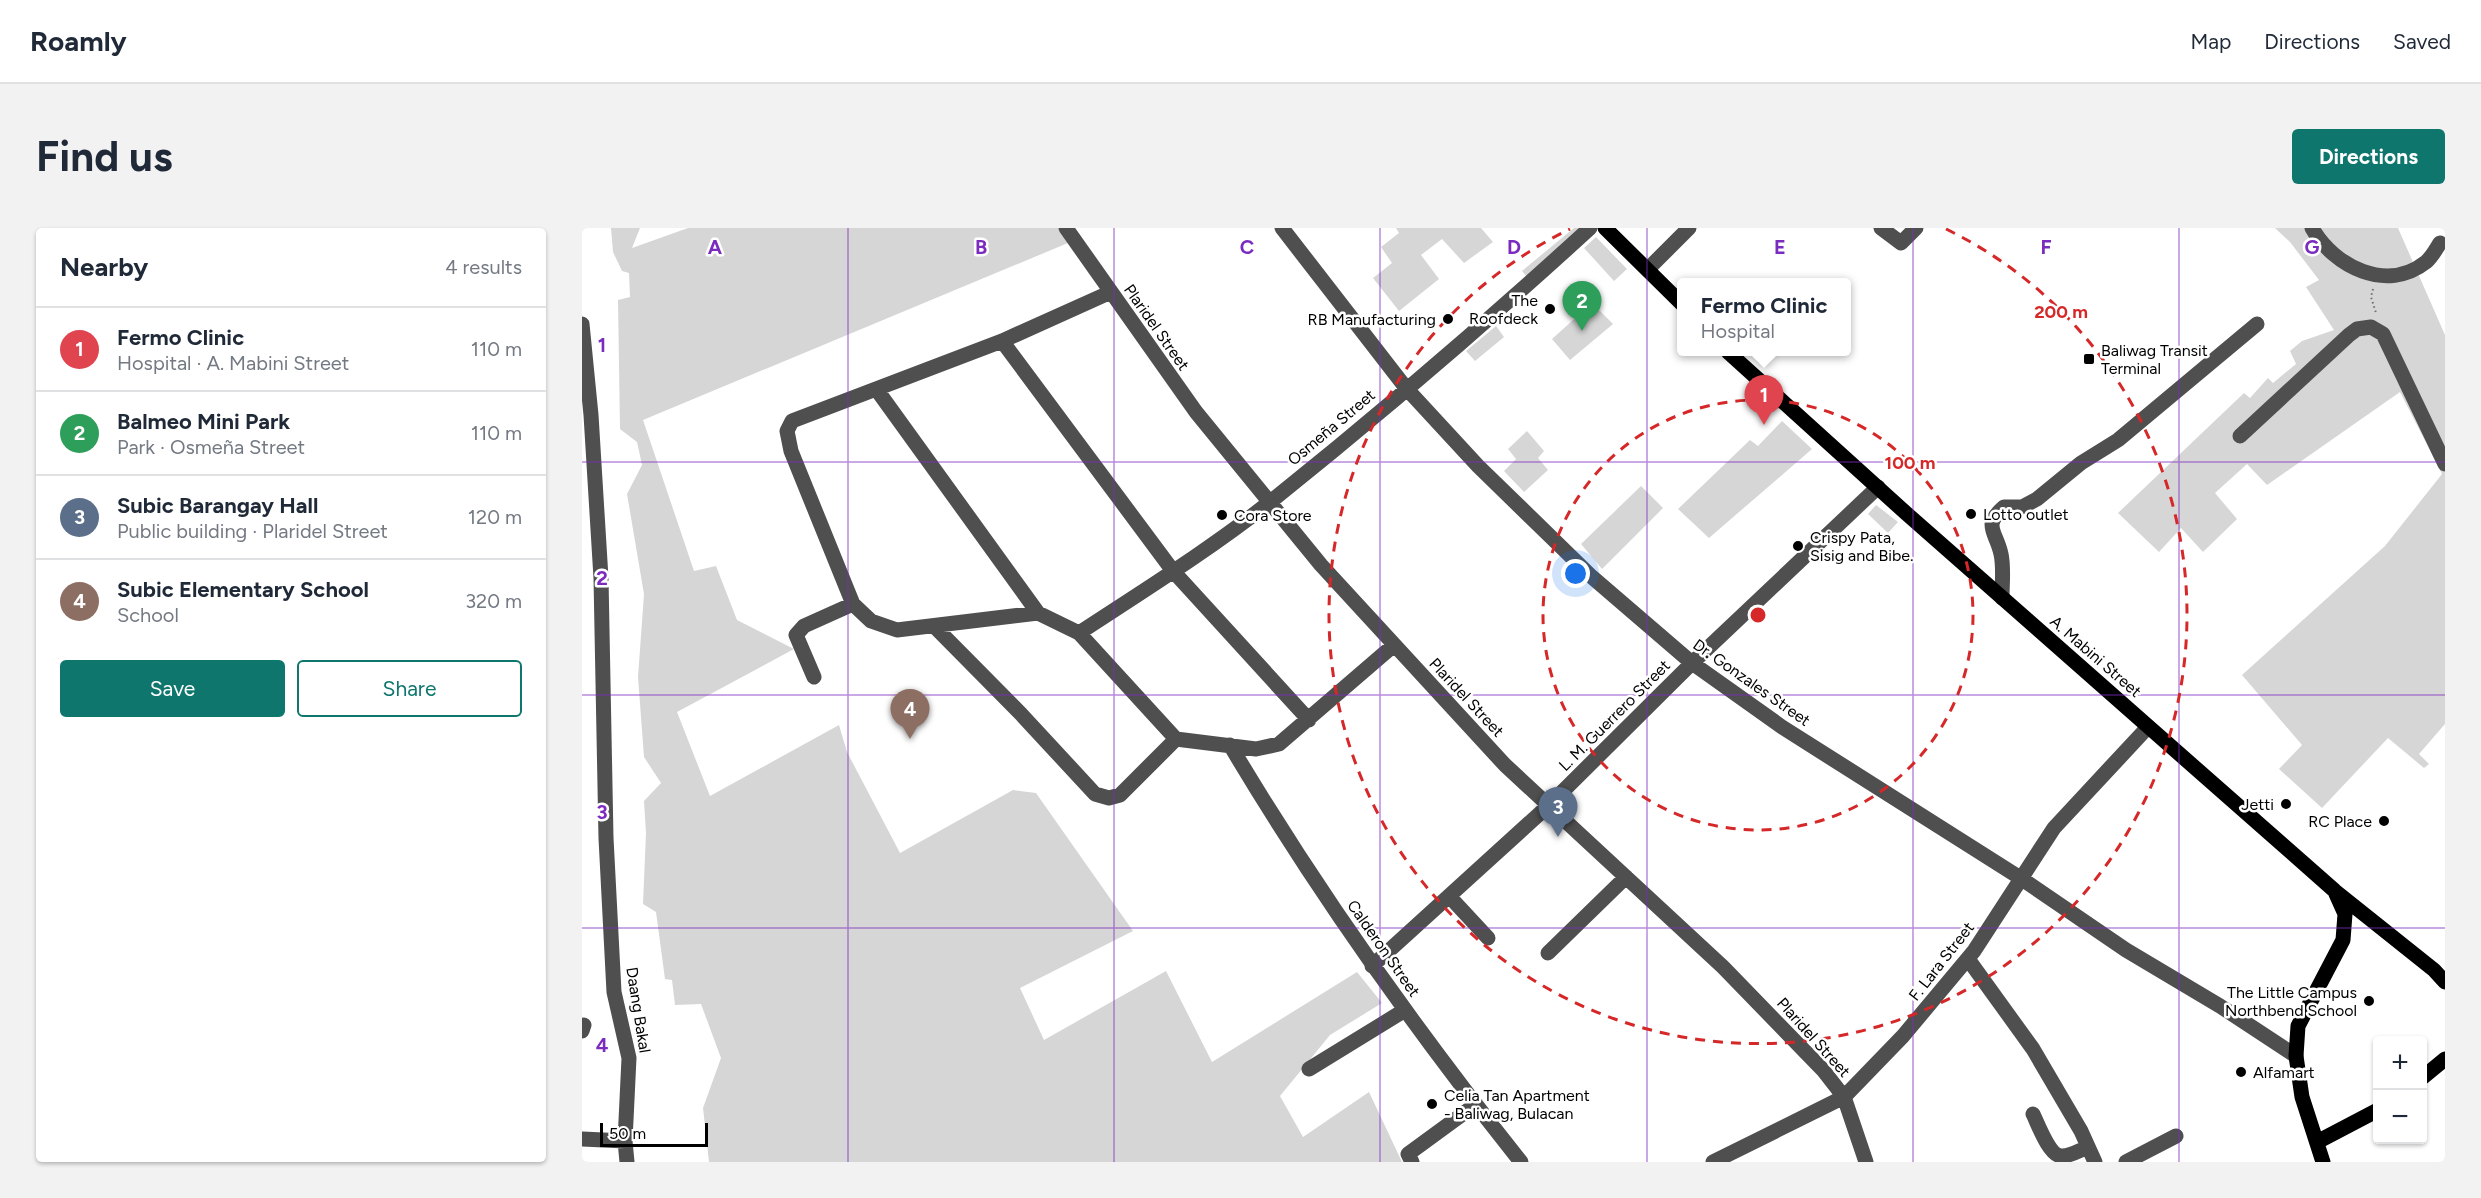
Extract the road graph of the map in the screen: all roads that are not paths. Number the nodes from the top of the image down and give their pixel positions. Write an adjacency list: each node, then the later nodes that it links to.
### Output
1 (1066, 228): 11 (street, Plaridel Street)
2 (1282, 228): 17 (street, Dr. Gonzales Street)
3 (1590, 228): 17 (street, Osmeña Street)
4 (1605, 228): 10 (main road)
5 (1689, 228): 10 (street)
6 (1881, 228): 7 (street)
7 (1916, 228)
8 (2312, 228): 9 (street)
9 (2440, 243)
10 (1648, 269): 12 (main road)
11 (1111, 292): 15 (street); 22 (street, Plaridel Street)
12 (1677, 299)
13 (582, 324): 57 (street, Daang Bakal)
14 (2257, 324): 24 (street)
15 (1002, 341): 18 (street); 23 (street)
16 (1734, 356): 21 (main road, A. Mabini Street)
17 (1406, 388): 22 (street, Osmeña Street); 30 (street, Dr. Gonzales Street)
18 (877, 390): 25 (street); 26 (street)
19 (2240, 436): 20 (street)
20 (2445, 464)
21 (1878, 487): 24 (main road, A. Mabini Street); 30 (street, L. M. Guerrero Street)
22 (1269, 503): 23 (street, Osmeña Street); 29 (street, Plaridel Street)
23 (1173, 571): 28 (street, Osmeña Street); 32 (street)
24 (2002, 598): 33 (main road, A. Mabini Street)
25 (853, 604): 27 (street); 31 (street)
26 (1038, 613): 27 (street); 28 (street)
27 (936, 627): 34 (street)
28 (1079, 633): 34 (street)
29 (1395, 645): 32 (street); 36 (street, Plaridel Street)
30 (1692, 663): 36 (street, L. M. Guerrero Street); 38 (street, Dr. Gonzales Street)
31 (814, 677)
32 (1309, 720): 35 (street)
33 (2148, 727): 38 (street, F. Lara Street); 39 (main road, A. Mabini Street)
34 (1176, 739): 35 (street)
35 (1230, 745): 44 (street, Calderon Street)
36 (1548, 806): 37 (street, Plaridel Street); 40 (street, L. M. Guerrero Street)
37 (1626, 877): 42 (street); 51 (street, Plaridel Street)
38 (2022, 879): 43 (street, F. Lara Street); 47 (street, Dr. Gonzales Street)
39 (2335, 891): 45 (main road, A. Mabini Street); 47 (main road)
40 (1449, 896): 41 (street); 44 (street, L. M. Guerrero Street)
41 (1488, 938)
42 (1548, 953)
43 (1968, 959): 51 (street, F. Lara Street); 59 (street)
44 (1372, 966): 46 (street, Calderon Street)
45 (2445, 982)
46 (1405, 1010): 49 (street); 52 (street, Calderon Street)
47 (2296, 1056): 58 (main road)
48 (2445, 1059): 50 (main road)
49 (1309, 1069)
50 (2427, 1074)
51 (1844, 1097): 63 (street, F. Lara Street); 64 (street, Plaridel Street)
52 (1475, 1105): 61 (street); 62 (street, Calderon Street)
53 (2373, 1113): 58 (main road)
54 (2033, 1114): 59 (street)
55 (2176, 1136): 66 (street)
56 (582, 1139): 57 (street)
57 (625, 1141): 60 (street, Daang Bakal)
58 (2317, 1142): 67 (main road)
59 (2088, 1147): 65 (street)
60 (627, 1162)
61 (1412, 1162)
62 (1521, 1162)
63 (1713, 1162)
64 (1866, 1162)
65 (2095, 1162)
66 (2126, 1162)
67 (2323, 1162)

